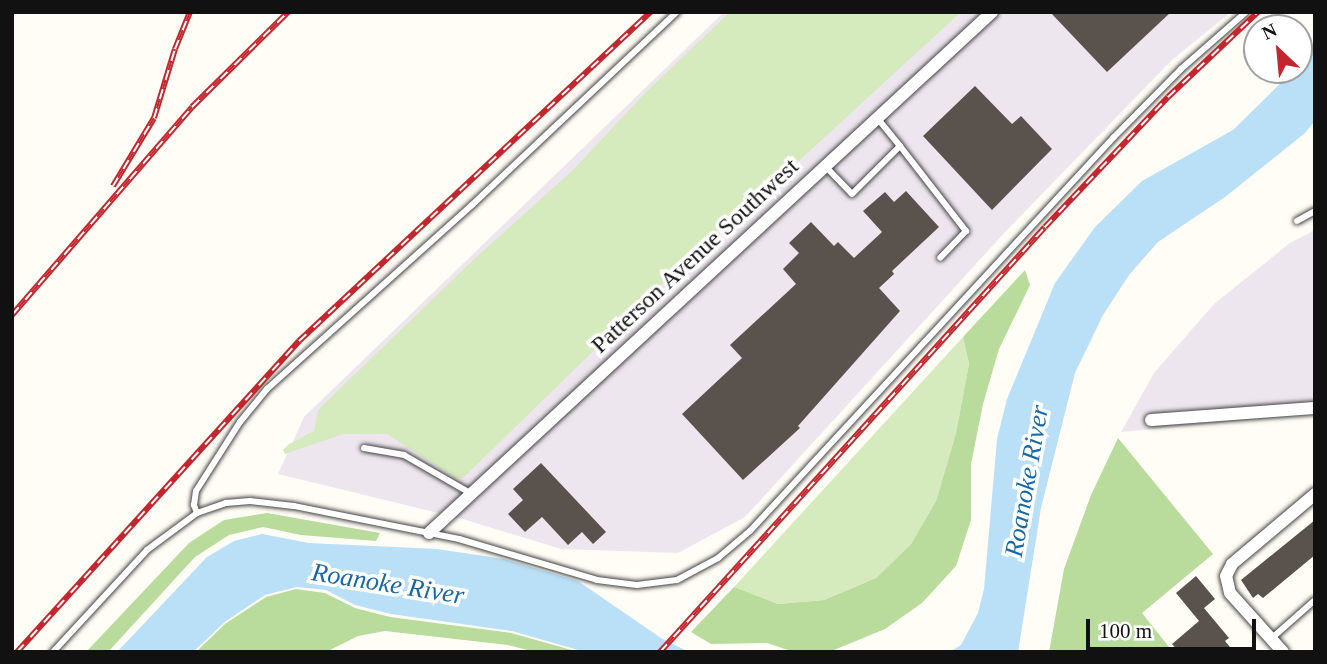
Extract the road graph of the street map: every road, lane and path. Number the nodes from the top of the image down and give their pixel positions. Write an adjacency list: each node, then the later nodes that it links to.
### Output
1 (677, 12): 15 (lane)
2 (992, 12): 4 (street, Patterson Avenue Southwest)
3 (1246, 12): 16 (lane)
4 (877, 118): 5 (lane); 6 (street, Patterson Avenue Southwest)
5 (900, 146): 6 (lane); 9 (lane)
6 (824, 166): 13 (street, Patterson Avenue Southwest)
7 (1315, 211): 8 (lane)
8 (1297, 221)
9 (940, 258)
10 (1315, 408): 11 (street)
11 (1151, 420)
12 (364, 448): 13 (lane)
13 (470, 493): 16 (street, Patterson Avenue Southwest)
14 (1315, 494): 18 (street)
15 (197, 513): 16 (lane); 19 (lane)
16 (429, 533)
17 (1315, 600): 18 (lane)
18 (1272, 639): 20 (street)
19 (53, 652)
20 (1283, 652)

